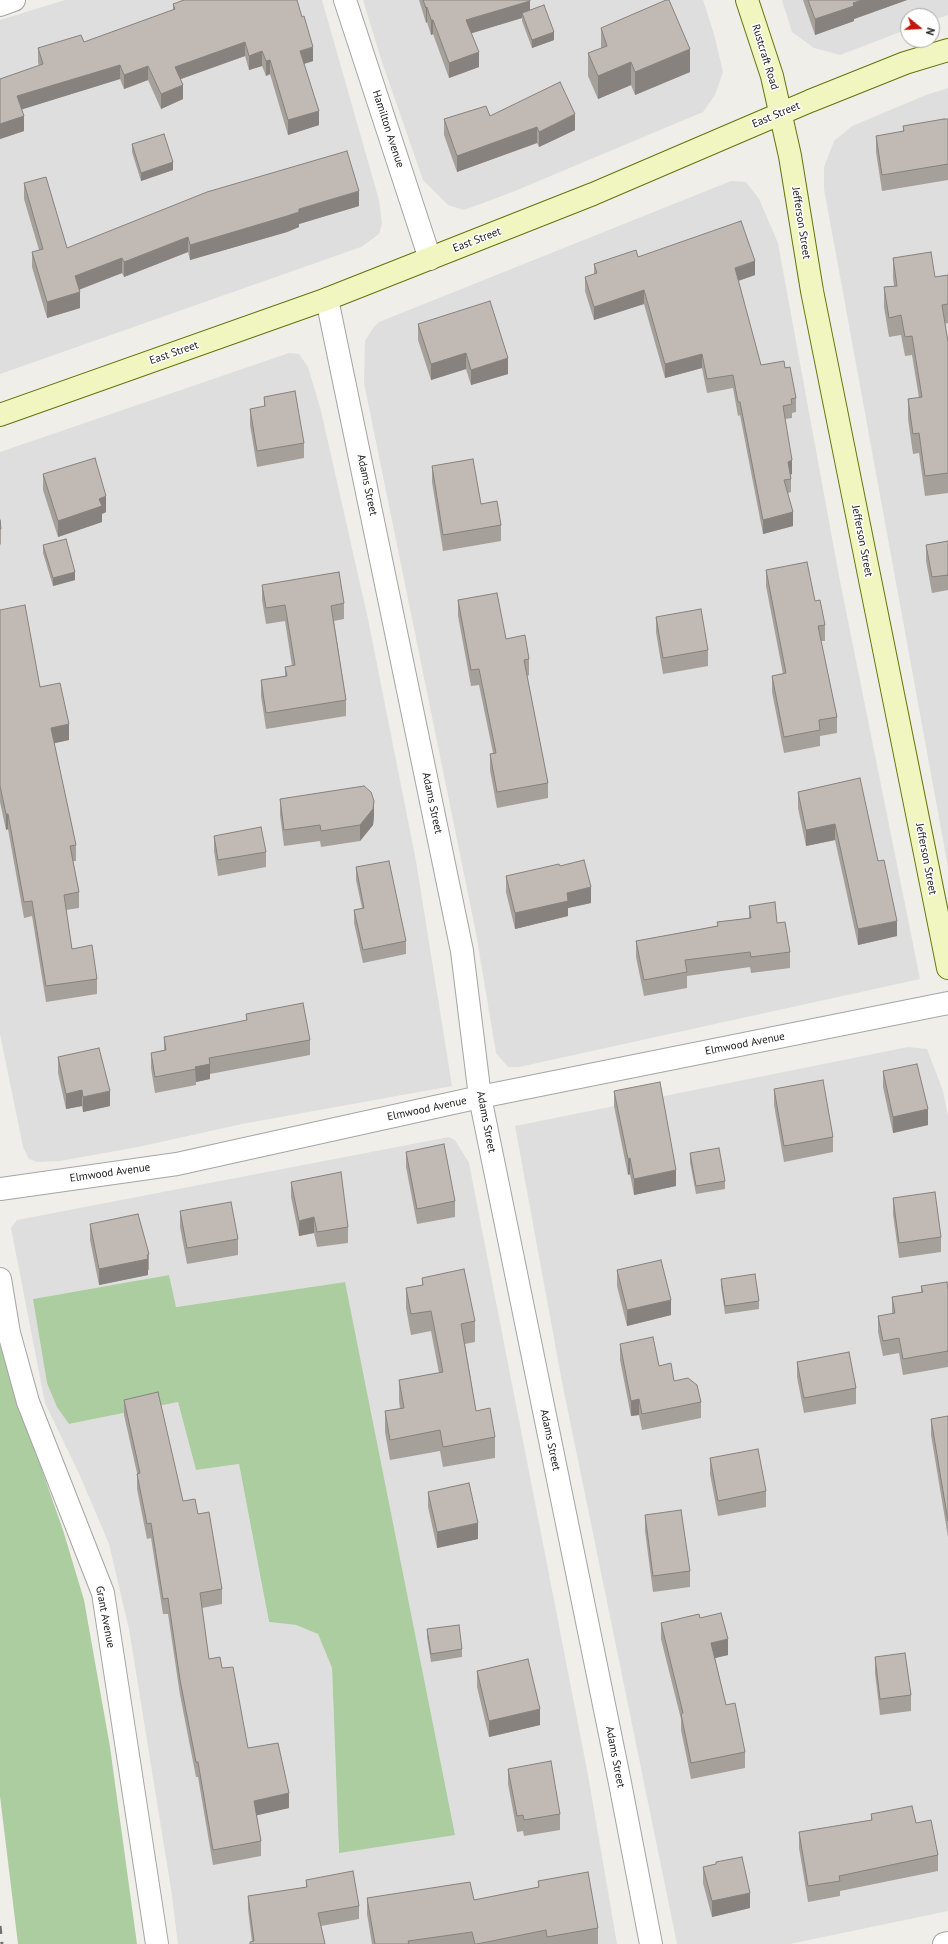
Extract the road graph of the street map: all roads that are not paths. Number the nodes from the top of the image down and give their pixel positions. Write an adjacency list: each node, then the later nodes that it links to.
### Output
1 (14, 0): 4 (street)
2 (345, 0): 7 (street, Hamilton Avenue)
3 (747, 0): 6 (main road, Rustcraft Road)
4 (0, 4)
5 (948, 50): 6 (main road, East Street)
6 (780, 114): 7 (main road, East Street); 10 (main road, Jefferson Street)
7 (430, 259): 8 (main road, East Street)
8 (327, 299): 9 (main road, East Street); 12 (street, Adams Street)
9 (0, 415)
10 (948, 968)
11 (948, 1003): 12 (street, Elmwood Avenue)
12 (480, 1097): 13 (street, Elmwood Avenue); 17 (street, Adams Street)
13 (0, 1188)
14 (0, 1279): 16 (street, Grant Avenue)
15 (948, 1943): 18 (street)
16 (157, 1944)
17 (651, 1944)
18 (944, 1944)

